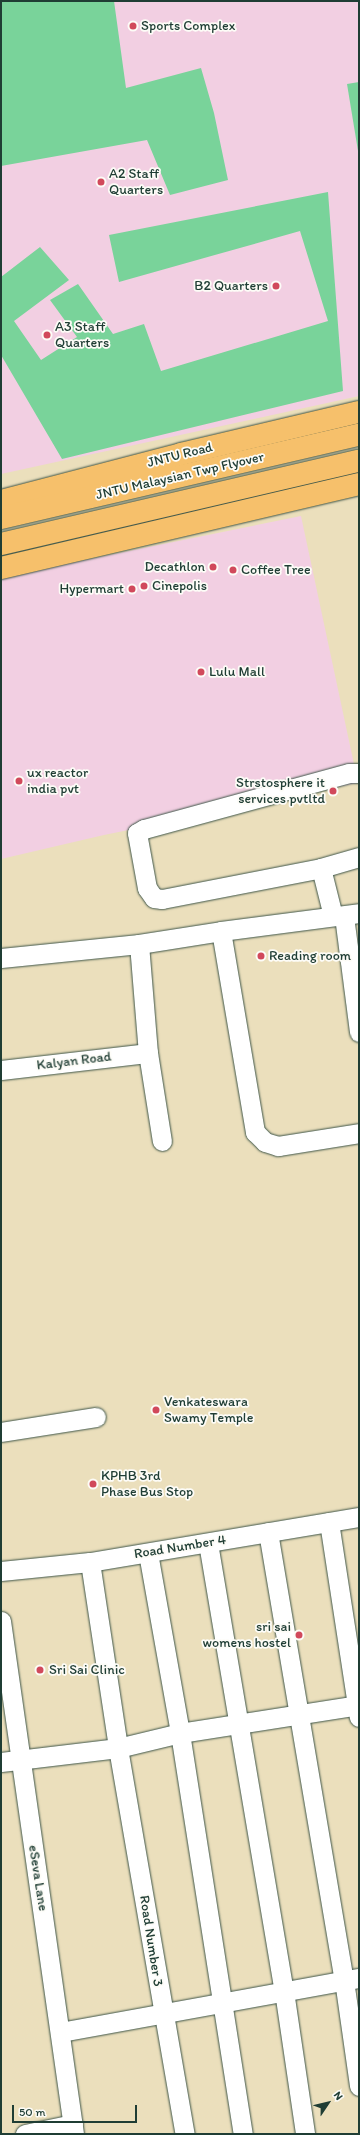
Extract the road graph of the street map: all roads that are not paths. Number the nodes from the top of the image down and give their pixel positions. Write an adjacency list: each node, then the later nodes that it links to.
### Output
1 (359, 412): 5 (main road, JNTU Road)
2 (359, 434): 6 (main road, JNTU Malaysian Twp Flyover)
3 (359, 461): 7 (main road, JNTU Malaysian Twp Flyover)
4 (359, 484): 8 (main road)
5 (1, 501)
6 (1, 518)
7 (1, 544)
8 (1, 568)
9 (359, 773): 11 (street)
10 (359, 857): 11 (street)
11 (321, 868): 12 (street)
12 (345, 915): 13 (street); 16 (street)
13 (221, 931): 14 (street); 19 (street)
14 (139, 944): 15 (street); 17 (street)
15 (1, 958)
16 (359, 1032)
17 (148, 1053): 18 (street, Kalyan Road); 20 (street)
18 (1, 1070)
19 (359, 1133)
20 (162, 1142)
21 (96, 1417): 22 (street)
22 (1, 1432)
23 (359, 1517): 24 (street, Road Number 4)
24 (329, 1522): 25 (street, Road Number 4); 31 (street)
25 (268, 1532): 26 (street, Road Number 4); 32 (street)
26 (208, 1543): 27 (street, Road Number 4); 33 (street)
27 (148, 1552): 28 (street, Road Number 4); 34 (street)
28 (90, 1562): 29 (street, Road Number 4); 35 (street, Road Number 3)
29 (1, 1571)
30 (1, 1621): 36 (street, eSeva Lane)
31 (358, 1709): 32 (street)
32 (299, 1714): 33 (street); 38 (street)
33 (238, 1724): 34 (street); 39 (street)
34 (180, 1733): 35 (street); 40 (street)
35 (118, 1748): 36 (street); 41 (street, Road Number 3)
36 (20, 1760): 37 (street); 42 (street, eSeva Lane)
37 (1, 1762)
38 (352, 1979): 39 (street); 43 (street)
39 (284, 1991): 40 (street); 48 (street)
40 (223, 2004): 41 (street); 47 (street)
41 (162, 2012): 42 (street); 46 (street, Road Number 3)
42 (61, 2032): 44 (street, eSeva Lane)
43 (359, 2086)
44 (74, 2129): 45 (street)
45 (25, 2134)
46 (185, 2134)
47 (243, 2134)
48 (305, 2134)

